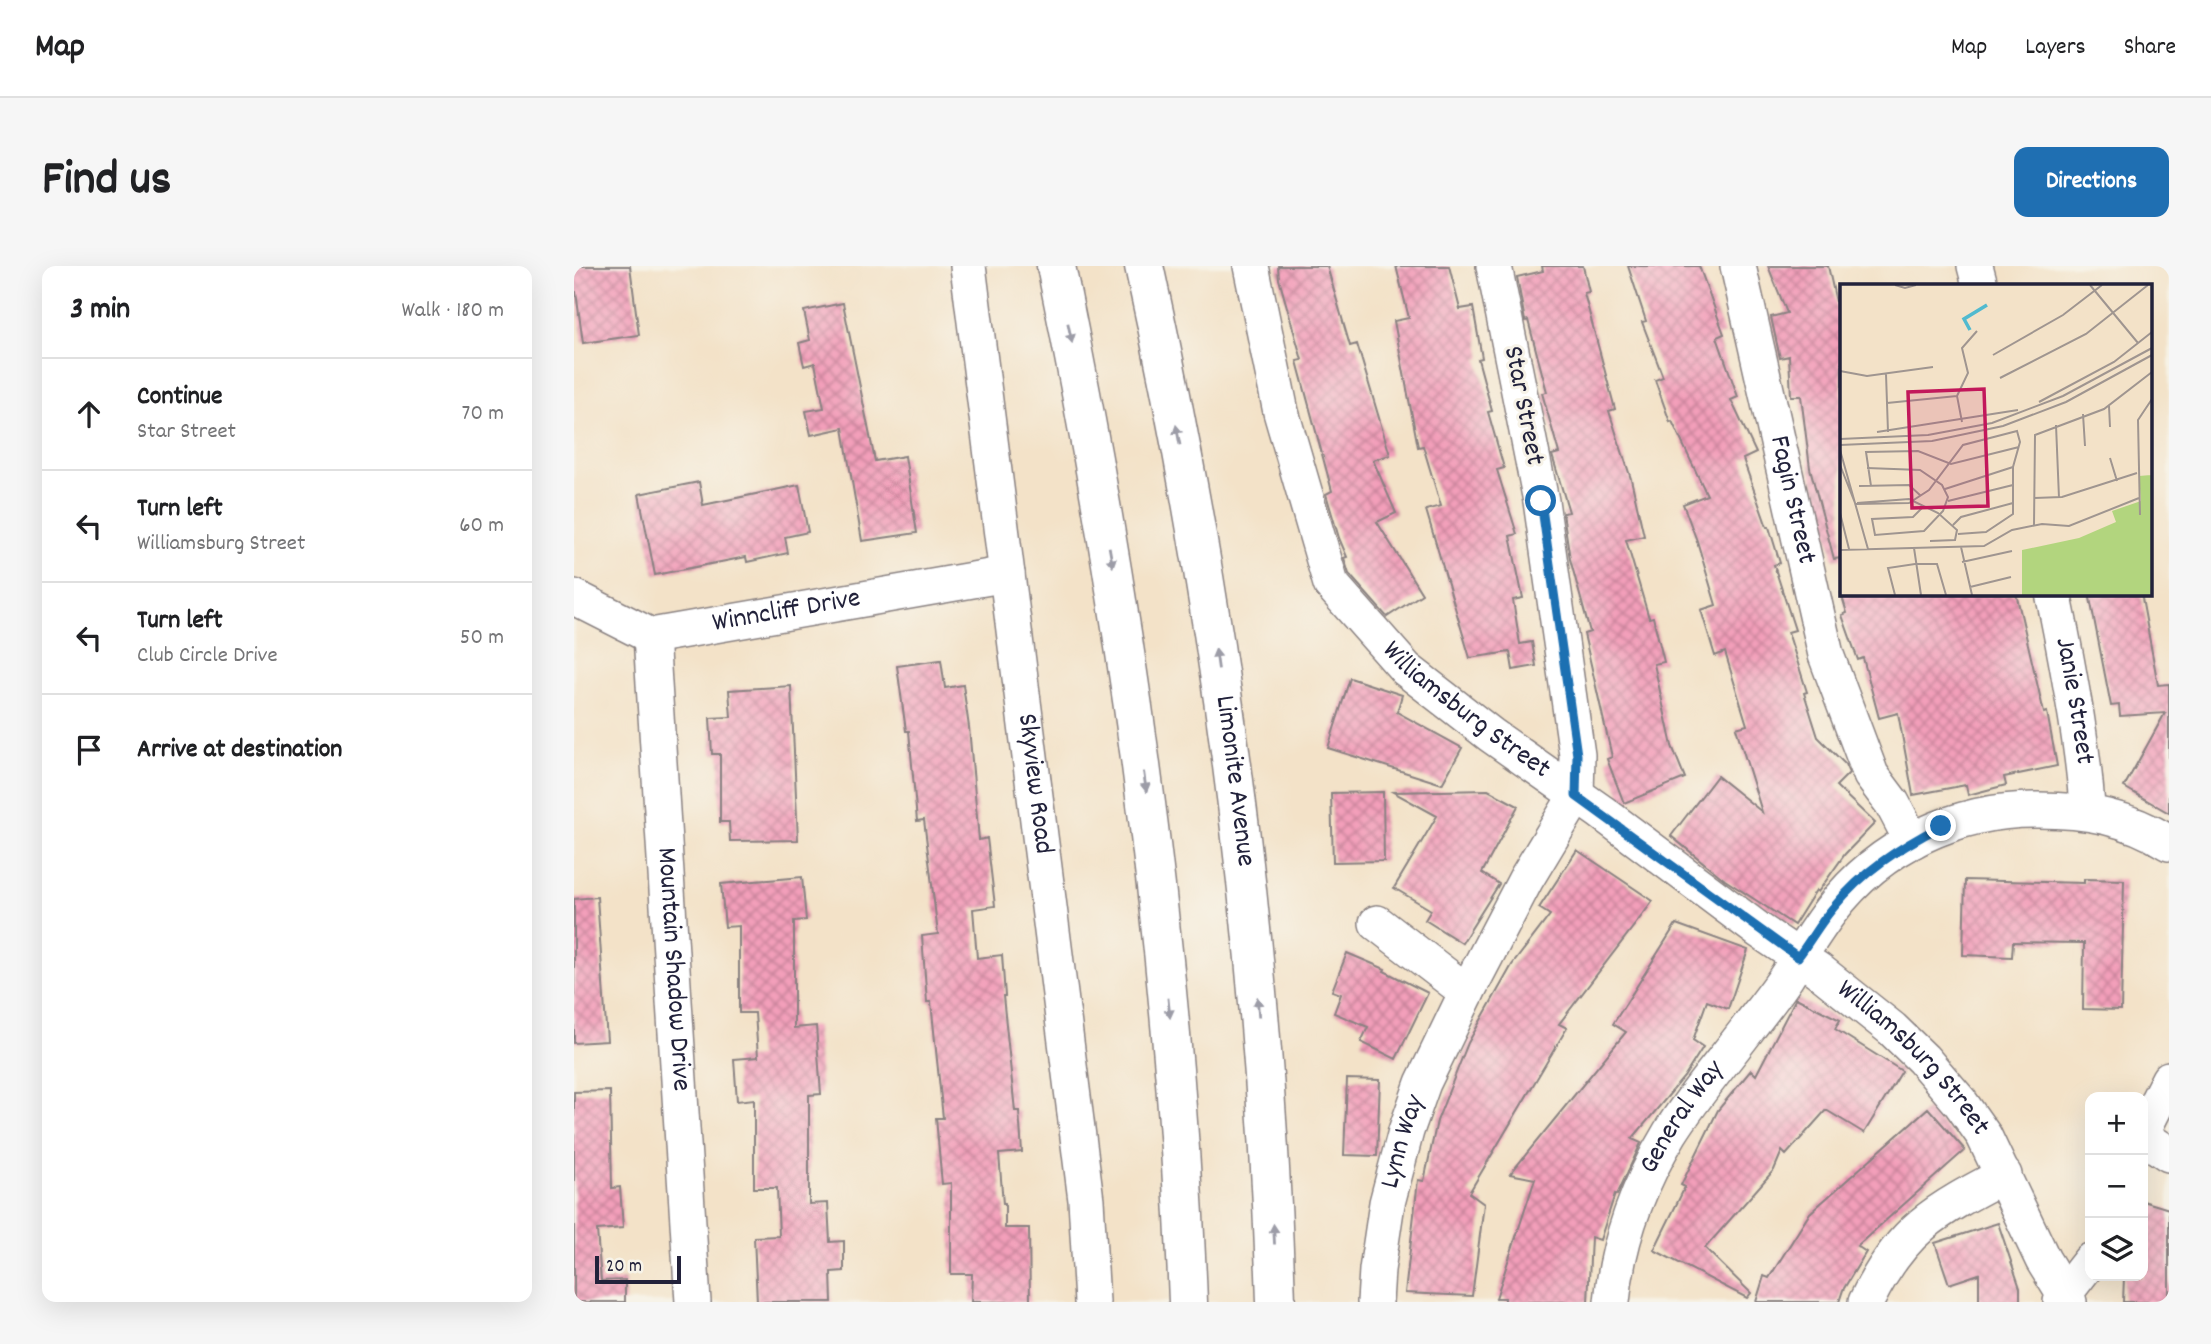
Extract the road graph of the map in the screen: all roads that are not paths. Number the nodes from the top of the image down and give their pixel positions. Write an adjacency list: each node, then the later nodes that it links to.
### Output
1 (968, 266): 9 (street, Skyview Road)
2 (1056, 266): 29 (main road, one-way to 29)
3 (1144, 266): 30 (main road, Limonite Avenue, one-way to 3)
4 (1251, 266): 13 (street, Williamsburg Street)
5 (1494, 266): 13 (street, Star Street)
6 (1738, 266): 15 (street, Fagin Street)
7 (1975, 266): 8 (street)
8 (1980, 284)
9 (1007, 574): 12 (street, Winncliff Drive); 28 (street, Skyview Road)
10 (2053, 595): 14 (street, Janie Street)
11 (574, 597): 12 (street)
12 (651, 636): 27 (street, Mountain Shadow Drive)
13 (1576, 796): 18 (street, Williamsburg Street); 19 (street, Lynn Way)
14 (2087, 811): 15 (street, General Way); 16 (street, General Way)
15 (1912, 841): 18 (street, General Way)
16 (2169, 843)
17 (1377, 923): 19 (street)
18 (1798, 957): 24 (street, Williamsburg Street); 32 (street, General Way)
19 (1466, 992): 31 (street, Lynn Way)
20 (2169, 1079): 21 (street)
21 (2148, 1120)
22 (2148, 1140): 23 (street)
23 (2169, 1154)
24 (2004, 1175): 26 (street, Williamsburg Street); 33 (street)
25 (2085, 1269): 26 (street)
26 (2065, 1299)
27 (693, 1302)
28 (1092, 1302)
29 (1188, 1302)
30 (1276, 1302)
31 (1375, 1302)
32 (1612, 1302)
33 (1866, 1302)

